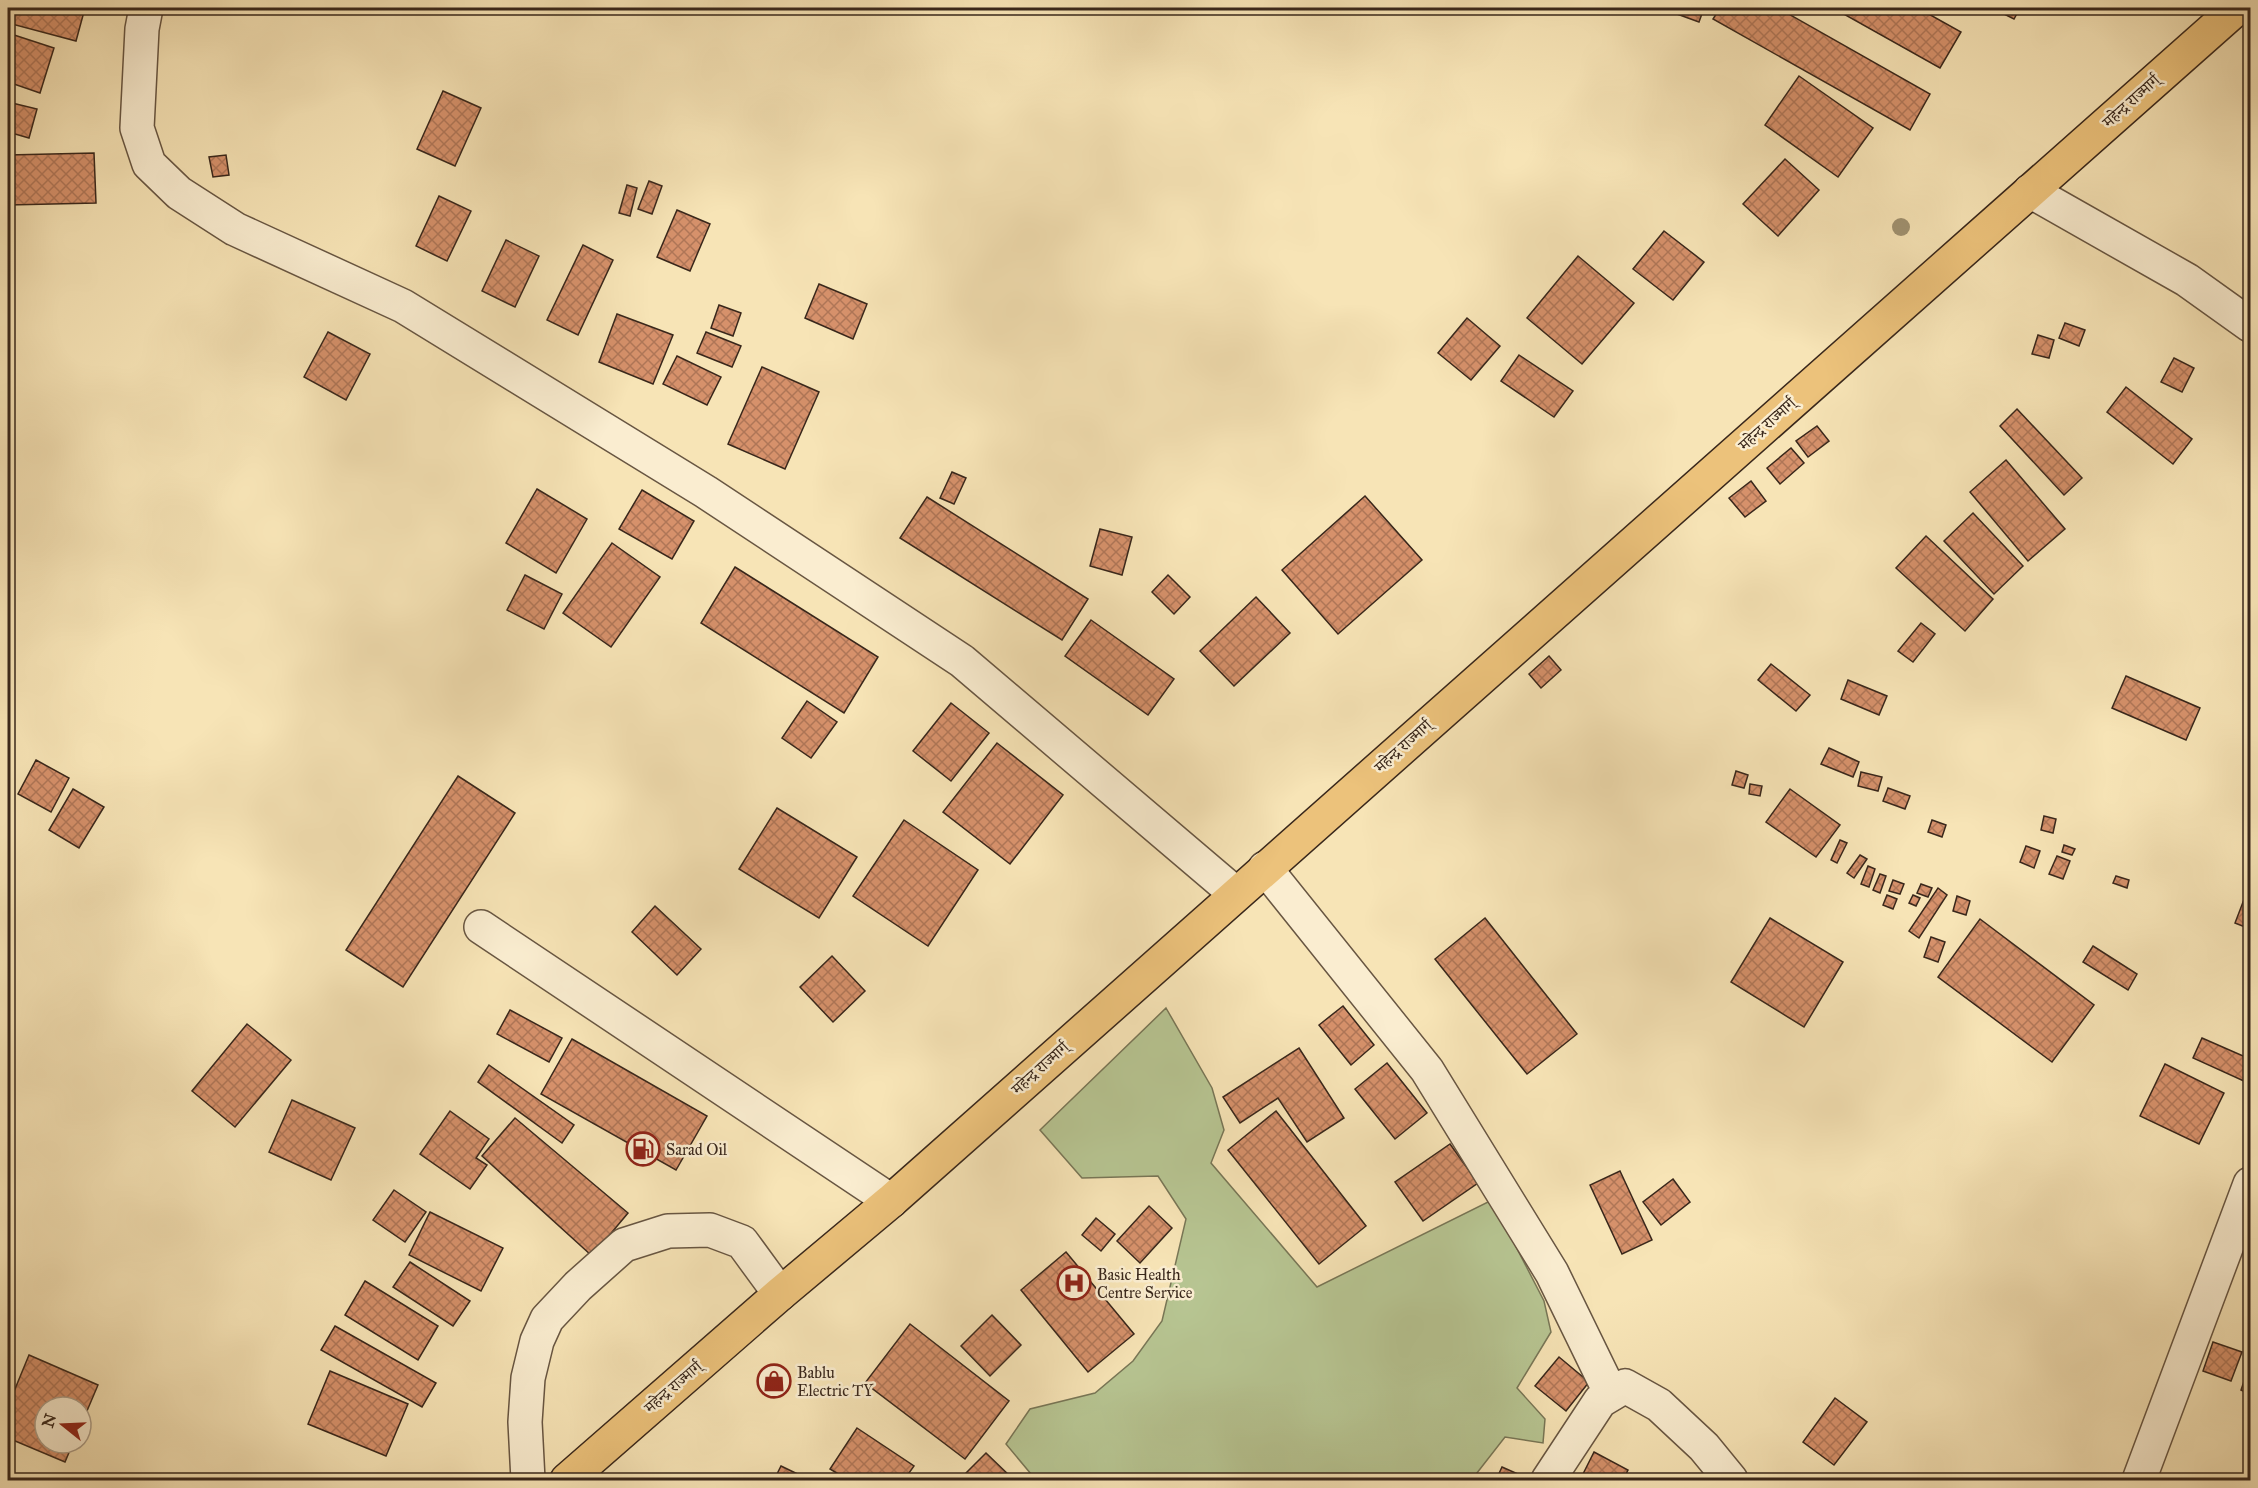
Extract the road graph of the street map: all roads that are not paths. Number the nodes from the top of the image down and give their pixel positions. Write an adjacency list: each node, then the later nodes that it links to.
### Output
1 (146, 8): 6 (street)
2 (2236, 8): 3 (highway, महेन्द्र राज्मार्ग्)
3 (2030, 191): 4 (street); 5 (highway, महेन्द्र राज्मार्ग्)
4 (2250, 325)
5 (1265, 868): 6 (highway, महेन्द्र राज्मार्ग्); 11 (street)
6 (1236, 894): 9 (highway, महेन्द्र राज्मार्ग्)
7 (481, 927): 9 (street)
8 (2250, 1184): 16 (street)
9 (891, 1201): 10 (highway, महेन्द्र राज्मार्ग्)
10 (780, 1294): 12 (street); 13 (highway, महेन्द्र राज्मार्ग्)
11 (1611, 1394): 14 (street); 15 (street)
12 (528, 1480)
13 (567, 1480)
14 (1548, 1480)
15 (1731, 1480)
16 (2139, 1480)

